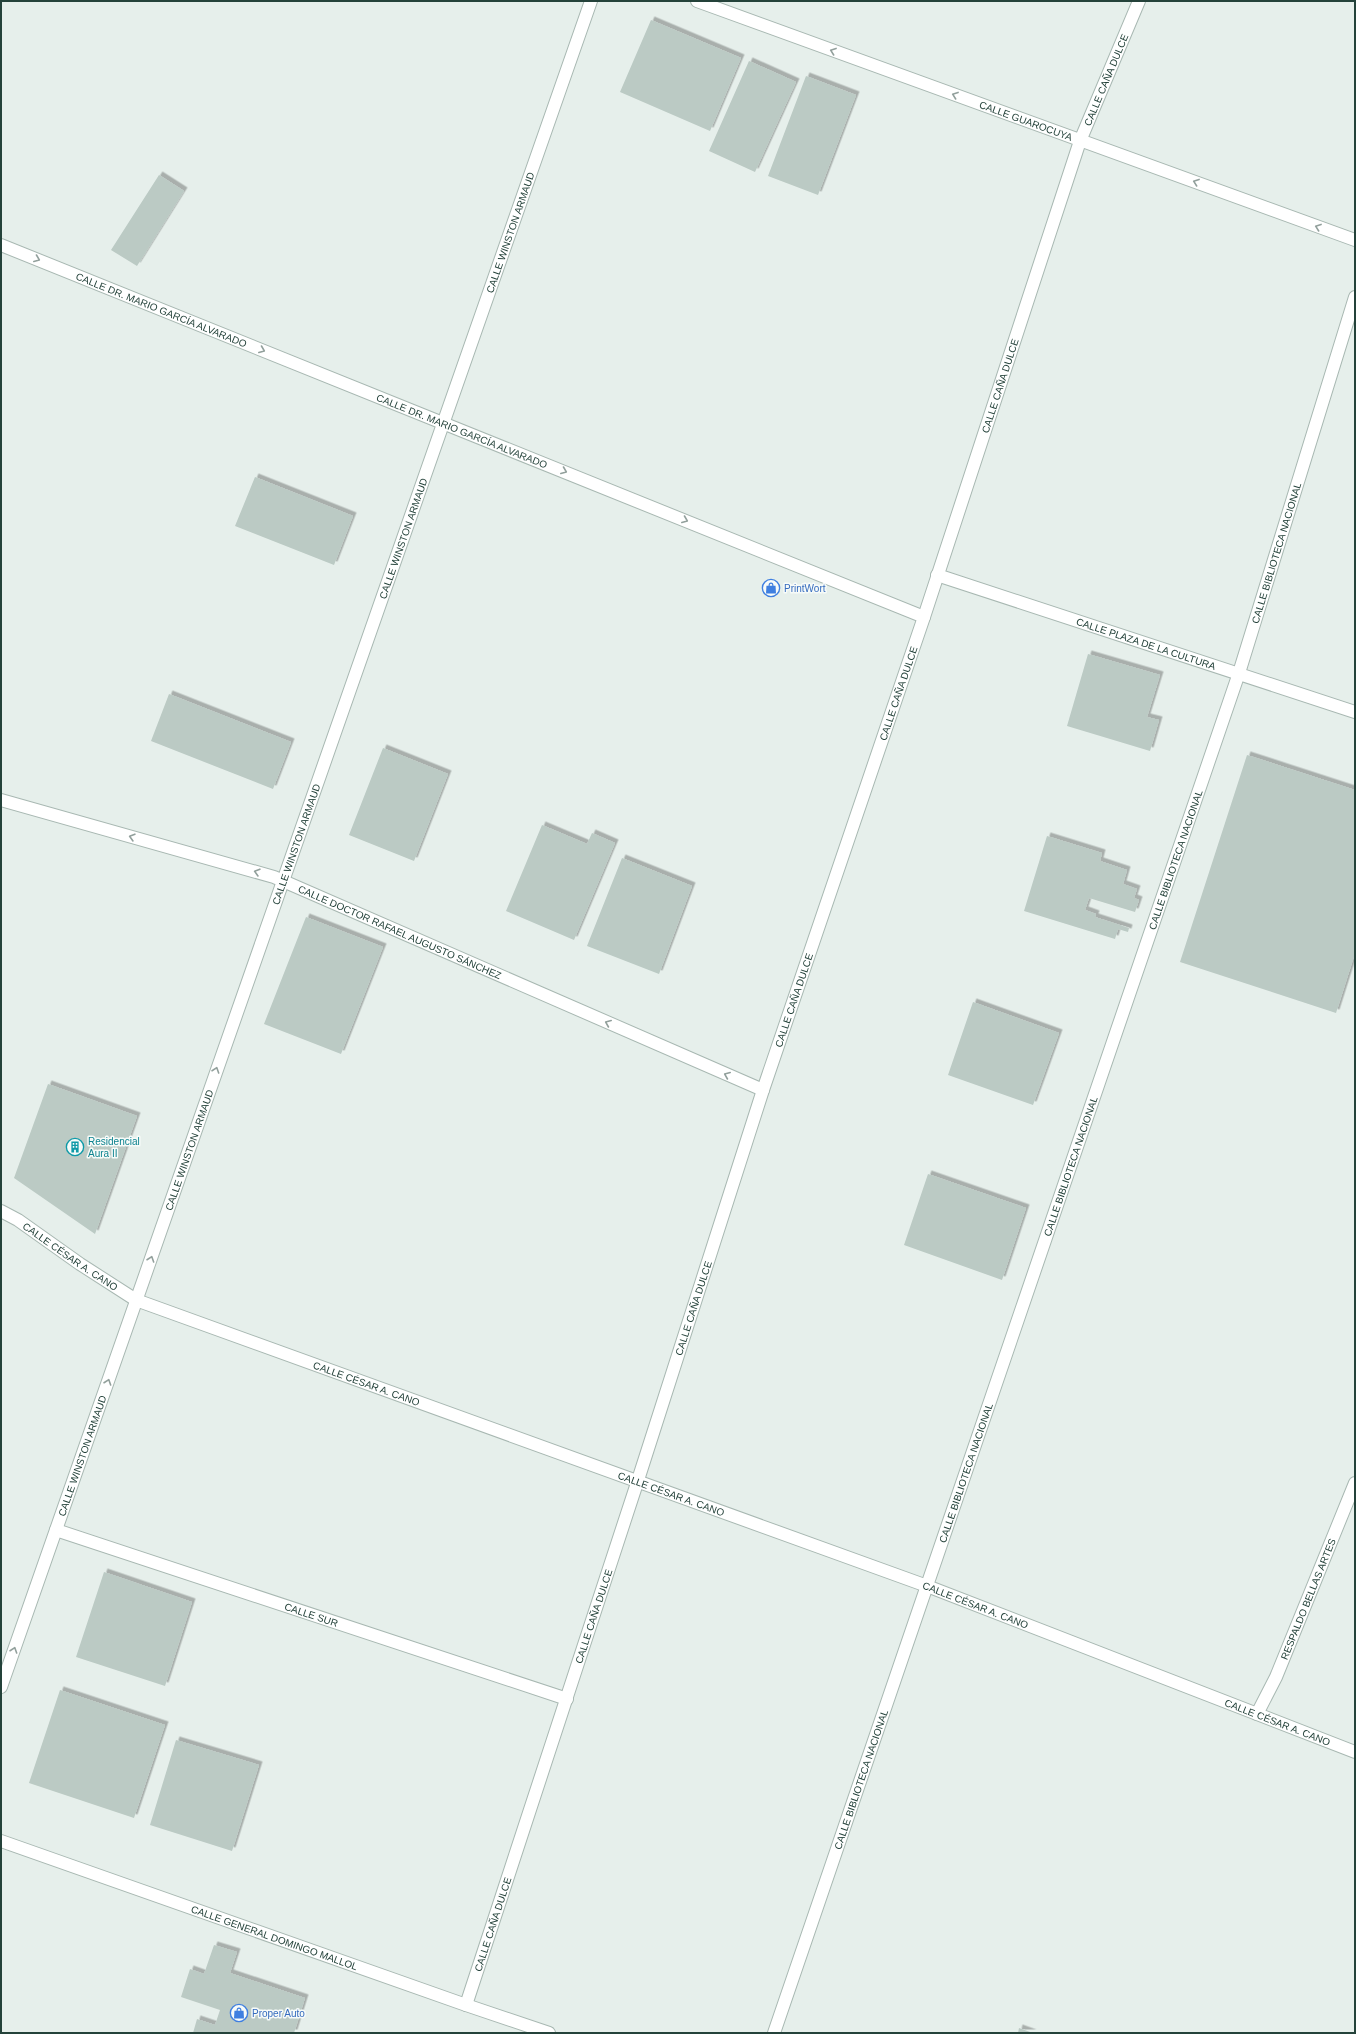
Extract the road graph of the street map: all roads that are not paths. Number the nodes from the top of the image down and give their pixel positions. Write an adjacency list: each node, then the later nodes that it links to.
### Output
1 (591, 1): 8 (street, CALLE WINSTON ARMAUD)
2 (697, 1): 4 (street, CALLE GUAROCUYA, one-way to 2)
3 (1139, 1): 4 (street, CALLE CAÑA DULCE)
4 (1080, 141): 5 (street, CALLE GUAROCUYA, one-way to 4); 9 (street, CALLE CAÑA DULCE)
5 (1355, 240)
6 (1, 245): 8 (street, CALLE DR. MARIO GARCÍA ALVARADO, one-way to 8)
7 (1355, 297): 11 (street, CALLE BIBLIOTECA NACIONAL)
8 (443, 422): 10 (street, CALLE DR. MARIO GARCÍA ALVARADO, one-way to 10); 14 (street, CALLE WINSTON ARMAUD)
9 (937, 575): 10 (street, CALLE CAÑA DULCE); 11 (street, CALLE PLAZA DE LA CULTURA)
10 (924, 617): 15 (street, CALLE CAÑA DULCE)
11 (1239, 673): 12 (street, CALLE PLAZA DE LA CULTURA); 21 (street, CALLE BIBLIOTECA NACIONAL)
12 (1355, 712)
13 (1, 800): 14 (street, CALLE DOCTOR RAFAEL AUGUSTO SÁNCHEZ, one-way to 13)
14 (282, 882): 15 (street, CALLE DOCTOR RAFAEL AUGUSTO SÁNCHEZ, one-way to 14); 17 (street, CALLE WINSTON ARMAUD, one-way to 14)
15 (763, 1090): 18 (street, CALLE CAÑA DULCE)
16 (1, 1211): 17 (street, CALLE CÉSAR A. CANO)
17 (136, 1300): 18 (street, CALLE CÉSAR A. CANO); 20 (street, CALLE WINSTON ARMAUD, one-way to 17)
18 (638, 1480): 21 (street, CALLE CÉSAR A. CANO); 23 (street, CALLE CAÑA DULCE)
19 (1355, 1482): 24 (street, RESPALDO BELLAS ARTES)
20 (56, 1530): 22 (street, CALLE WINSTON ARMAUD, one-way to 20); 23 (street, CALLE SUR)
21 (927, 1586): 24 (street, CALLE CÉSAR A. CANO); 29 (street, CALLE BIBLIOTECA NACIONAL)
22 (2, 1684)
23 (567, 1699): 27 (street, CALLE CAÑA DULCE)
24 (1258, 1714): 25 (street, CALLE CÉSAR A. CANO)
25 (1355, 1752)
26 (1, 1841): 27 (street, CALLE GENERAL DOMINGO MALLOL)
27 (466, 2005): 28 (street, CALLE GENERAL DOMINGO MALLOL)
28 (549, 2033)
29 (774, 2033)

